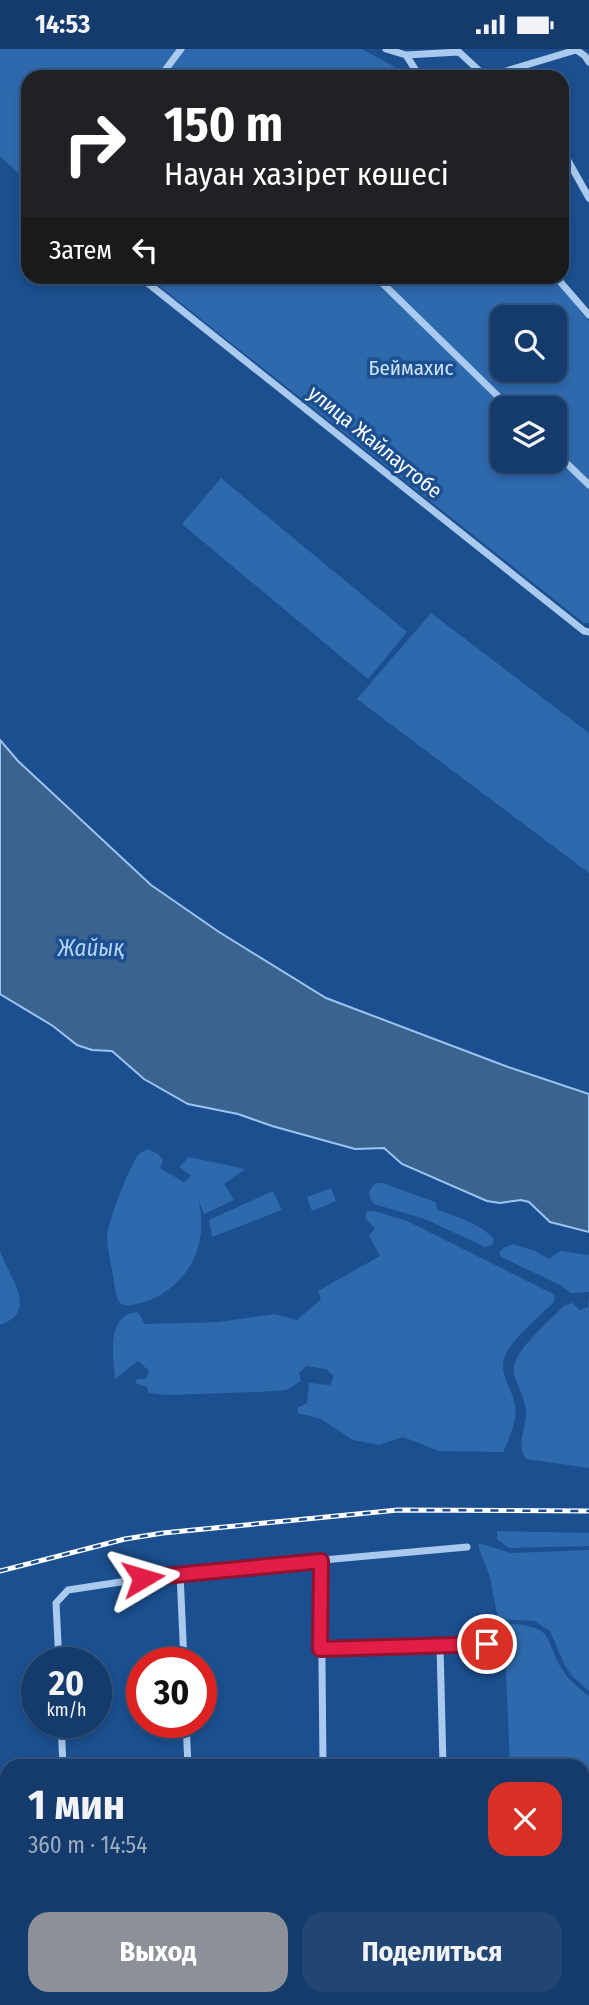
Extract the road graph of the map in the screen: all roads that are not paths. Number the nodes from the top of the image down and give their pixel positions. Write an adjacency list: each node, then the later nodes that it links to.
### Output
1 (181, 49): 6 (street)
2 (386, 49): 4 (street)
3 (575, 50): 5 (street); 9 (street)
4 (406, 55): 7 (street); 8 (street)
5 (588, 58)
6 (169, 70)
7 (416, 70)
8 (478, 70)
9 (509, 70)
10 (569, 162): 11 (street)
11 (589, 198)
12 (149, 284): 19 (street, улица Жайлаутобе)
13 (383, 284): 16 (street)
14 (562, 284): 15 (street)
15 (589, 315)
16 (498, 396)
17 (567, 464): 18 (street)
18 (589, 485)
19 (589, 632)
20 (467, 1547): 21 (street)
21 (321, 1561): 22 (street); 27 (street)
22 (180, 1573): 25 (street); 26 (street)
23 (487, 1644): 24 (street)
24 (440, 1646): 27 (street); 33 (street)
25 (58, 1647)
26 (183, 1647)
27 (320, 1649): 32 (street)
28 (62, 1738): 30 (street)
29 (187, 1738): 31 (street)
30 (63, 1759)
31 (188, 1759)
32 (323, 1759)
33 (443, 1759)

